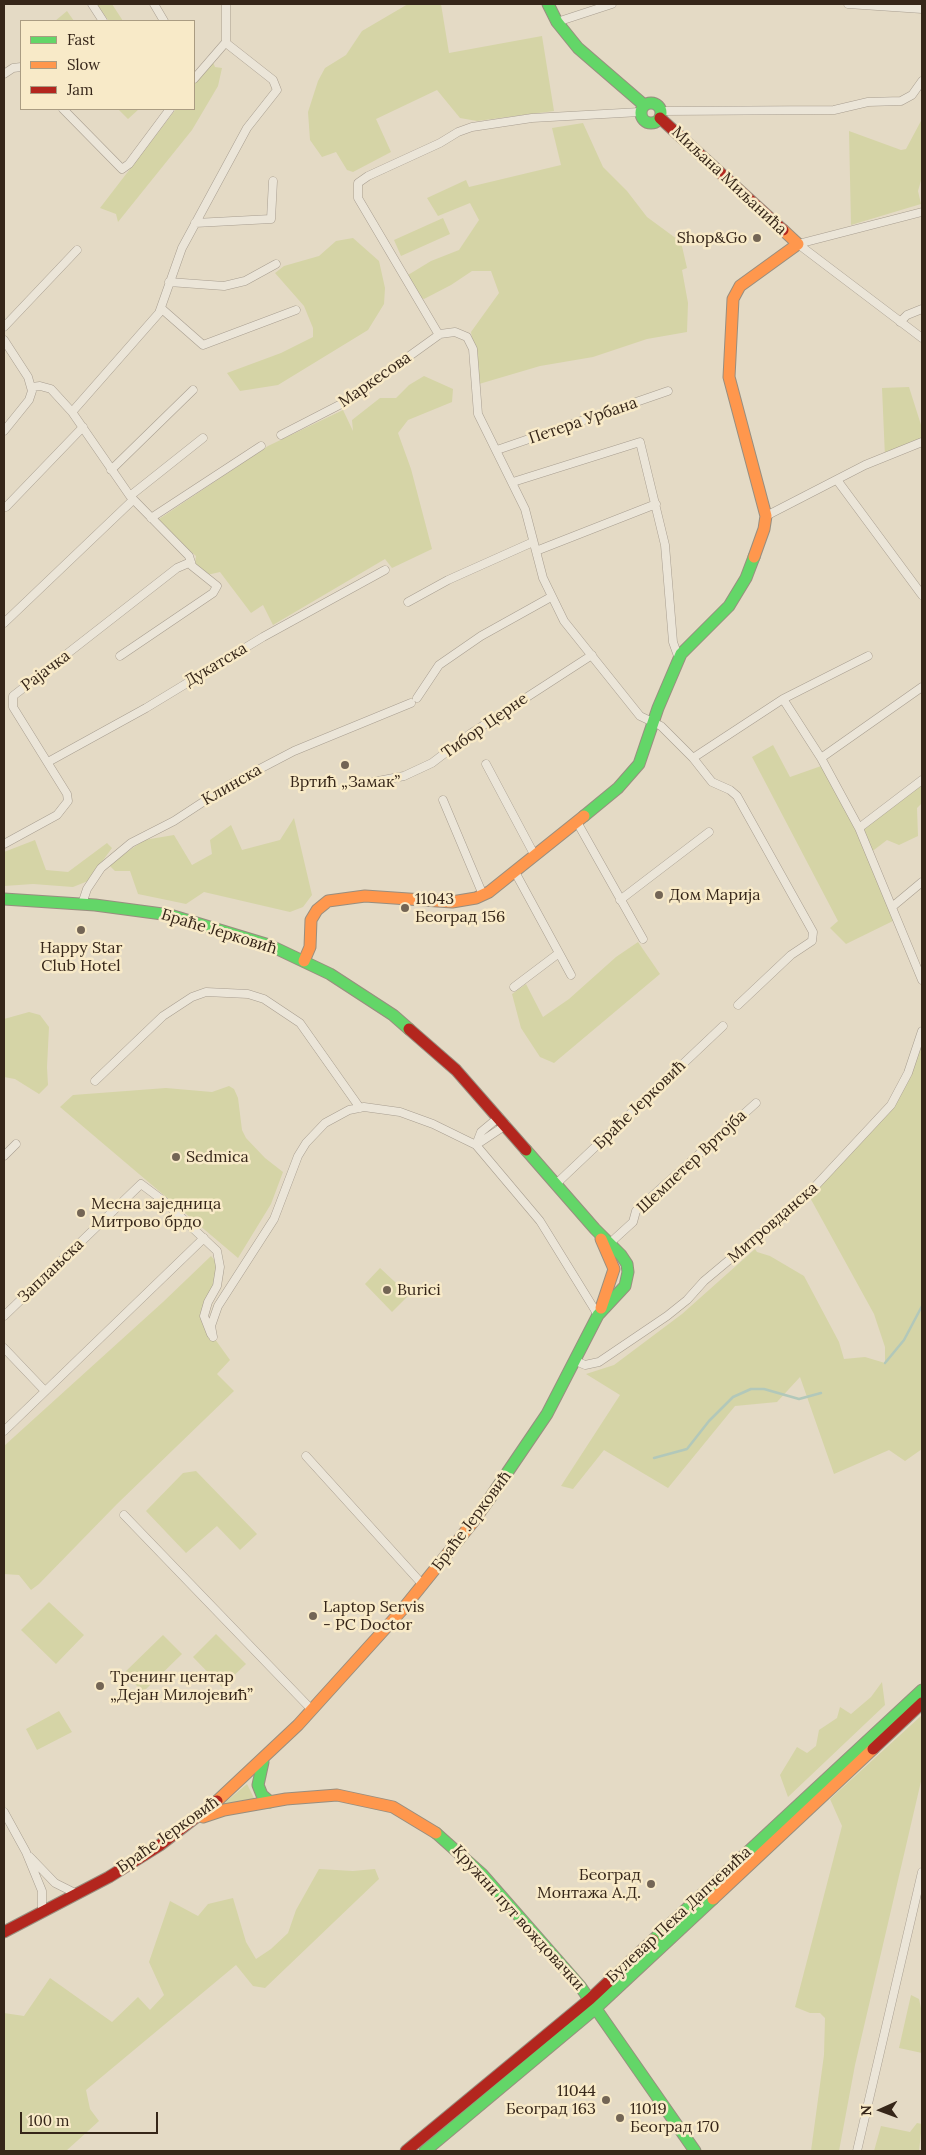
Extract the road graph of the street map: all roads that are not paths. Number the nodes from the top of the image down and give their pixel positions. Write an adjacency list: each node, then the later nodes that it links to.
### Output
1 (92, 4): 8 (street)
2 (154, 4): 9 (street)
3 (226, 4): 11 (street)
4 (548, 4): 10 (street)
5 (612, 4): 10 (street)
6 (848, 4): 7 (street)
7 (922, 9)
8 (102, 20)
9 (163, 20)
10 (557, 22): 16 (street)
11 (226, 42): 14 (street); 22 (street)
12 (20, 67): 13 (street)
13 (4, 74)
14 (195, 78)
15 (922, 81): 19 (street)
16 (642, 109): 19 (street); 19 (street); 32 (street)
17 (64, 110): 18 (street)
18 (169, 110)
19 (660, 114): 23 (street, Миљана Миљанића)
20 (273, 181): 22 (street)
21 (922, 212): 23 (street)
22 (196, 223): 26 (street)
23 (798, 244): 30 (street); 52 (street)
24 (77, 250): 31 (street)
25 (276, 264): 26 (street)
26 (169, 282): 27 (street)
27 (162, 309): 29 (street); 38 (street)
28 (922, 309): 30 (street)
29 (296, 310)
30 (900, 322): 33 (street)
31 (4, 326)
32 (439, 335): 41 (street, Маркесова); 45 (street)
33 (922, 338)
34 (4, 340): 35 (street)
35 (32, 387): 38 (street); 40 (street)
36 (193, 390): 46 (street)
37 (668, 391): 45 (street, Петера Урбана)
38 (72, 412): 39 (street)
39 (83, 427): 46 (street); 51 (street)
40 (4, 431)
41 (281, 435)
42 (203, 438): 49 (street)
43 (922, 442): 47 (street)
44 (261, 446): 53 (street)
45 (497, 450): 48 (street)
46 (111, 470): 49 (street)
47 (837, 480): 52 (street); 58 (street)
48 (513, 482): 50 (street); 54 (street)
49 (132, 498): 53 (street); 61 (street)
50 (656, 504): 55 (street); 65 (street)
51 (6, 507)
52 (766, 516): 65 (street)
53 (151, 518): 56 (street)
54 (533, 542): 55 (street); 60 (street)
55 (536, 551): 59 (street)
56 (190, 562): 63 (street); 71 (street, Рајачка)
57 (385, 570): 71 (street, Дукатска)
58 (922, 595)
59 (551, 597): 62 (street); 86 (street, Клинска)
60 (408, 602)
61 (4, 623)
62 (592, 655): 68 (street); 74 (street, Тибор Церне)
63 (120, 656)
64 (868, 656): 67 (street)
65 (679, 659): 68 (street)
66 (922, 687): 70 (street)
67 (782, 699): 69 (street); 70 (street)
68 (653, 722): 69 (street); 76 (street)
69 (693, 758): 94 (street)
70 (821, 758): 77 (street)
71 (48, 762): 79 (street, Рајачка)
72 (486, 764): 80 (street)
73 (922, 780): 77 (street)
74 (372, 782)
75 (443, 800): 83 (street)
76 (577, 822): 80 (street); 85 (street)
77 (859, 828): 87 (street)
78 (709, 832): 85 (street)
79 (4, 844)
80 (534, 856): 81 (street)
81 (515, 872): 83 (street); 89 (street)
82 (922, 882): 87 (street)
83 (483, 895): 90 (street)
84 (4, 899): 86 (street, Браће Јерковић)
85 (620, 900): 88 (street)
86 (82, 904): 90 (street, Браће Јерковић)
87 (892, 908): 92 (street)
88 (643, 939)
89 (559, 953): 91 (street); 93 (street)
90 (304, 961): 100 (street, Браће Јерковић)
91 (571, 976)
92 (922, 980)
93 (514, 987)
94 (738, 1005)
95 (723, 1026): 104 (street, Браће Јерковић)
96 (922, 1031): 111 (street, Митровданска)
97 (95, 1081): 99 (street)
98 (756, 1103): 107 (street, Шемпетер Вртојба)
99 (360, 1108): 102 (street); 106 (street)
100 (502, 1121): 102 (street); 104 (street, Браће Јерковић)
101 (16, 1144): 103 (street)
102 (476, 1145): 108 (street)
103 (4, 1156)
104 (556, 1184): 105 (street, Браће Јерковић)
105 (595, 1229): 107 (street, Браће Јерковић); 108 (street, Браће Јерковић)
106 (204, 1238): 109 (street, Заплањска); 112 (street)
107 (610, 1243): 108 (street, Браће Јерковић)
108 (599, 1312): 111 (street, Браће Јерковић)
109 (4, 1316)
110 (4, 1348): 112 (street)
111 (576, 1361): 116 (street, Браће Јерковић)
112 (45, 1391): 113 (street)
113 (4, 1431)
114 (306, 1456): 116 (street)
115 (124, 1514): 119 (street)
116 (423, 1585): 119 (street, Браће Јерковић)
117 (922, 1690): 129 (street, Булевар Пека Дапчевића)
118 (922, 1703): 129 (street, Булевар Пека Дапчевића)
119 (312, 1710): 120 (street, Браће Јерковић)
120 (264, 1759): 121 (street); 123 (street, Браће Јерковић)
121 (270, 1802): 123 (street, Кружни пут вождовачки); 129 (street, Кружни пут вождовачки)
122 (4, 1812): 124 (street)
123 (194, 1821): 126 (street, Браће Јерковић)
124 (26, 1852): 126 (street); 127 (street)
125 (922, 1872): 133 (street)
126 (77, 1894): 127 (street, Браће Јерковић)
127 (42, 1913): 128 (street, Браће Јерковић)
128 (4, 1932)
129 (593, 2003): 130 (street, Булевар Пека Дапчевића); 131 (street, Булевар Пека Дапчевића); 132 (street, Кружни пут вождовачки)
130 (406, 2151)
131 (425, 2151)
132 (696, 2151)
133 (857, 2151)

